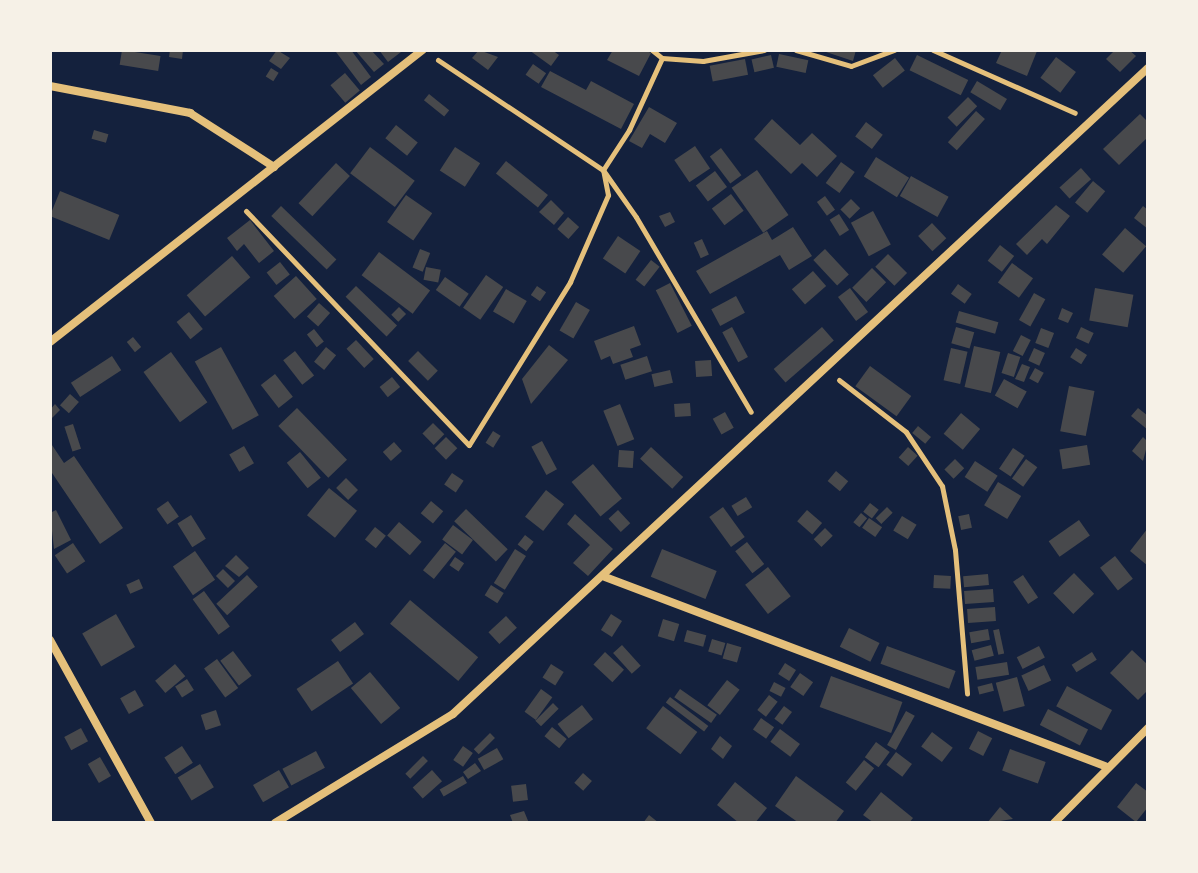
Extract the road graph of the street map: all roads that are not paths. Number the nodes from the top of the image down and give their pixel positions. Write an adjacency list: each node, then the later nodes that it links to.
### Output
1 (424, 50): 4 (street)
2 (1148, 68): 6 (street)
3 (50, 86): 4 (street)
4 (274, 167): 5 (street)
5 (50, 342)
6 (605, 577): 9 (street); 10 (street)
7 (50, 640): 11 (street)
8 (1148, 729): 9 (street)
9 (1105, 766): 12 (street)
10 (278, 822)
11 (151, 823)
12 (1054, 823)

